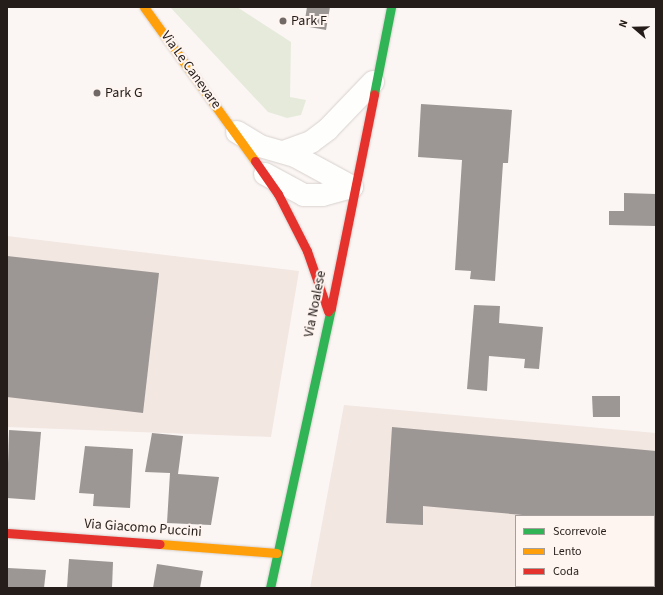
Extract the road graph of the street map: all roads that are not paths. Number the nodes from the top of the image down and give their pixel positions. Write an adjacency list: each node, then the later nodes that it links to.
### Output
1 (144, 7): 6 (street, Via Le Canevare)
2 (383, 7): 4 (street, Via Noalese)
3 (391, 7): 4 (street, Via Noalese)
4 (384, 24): 5 (street, Via Noalese)
5 (373, 82): 7 (street); 9 (street, Via Noalese)
6 (237, 132): 7 (street, Via Le Canevare); 8 (street, Via Le Canevare)
7 (286, 152): 9 (street, Via Le Canevare)
8 (265, 174): 9 (street, Via Le Canevare); 10 (street, Via Le Canevare)
9 (352, 187): 10 (street, Via Noalese)
10 (328, 311): 12 (street, Via Noalese)
11 (7, 533): 12 (street, Via Giacomo Puccini)
12 (277, 553): 13 (street, Via Noalese)
13 (270, 588)

